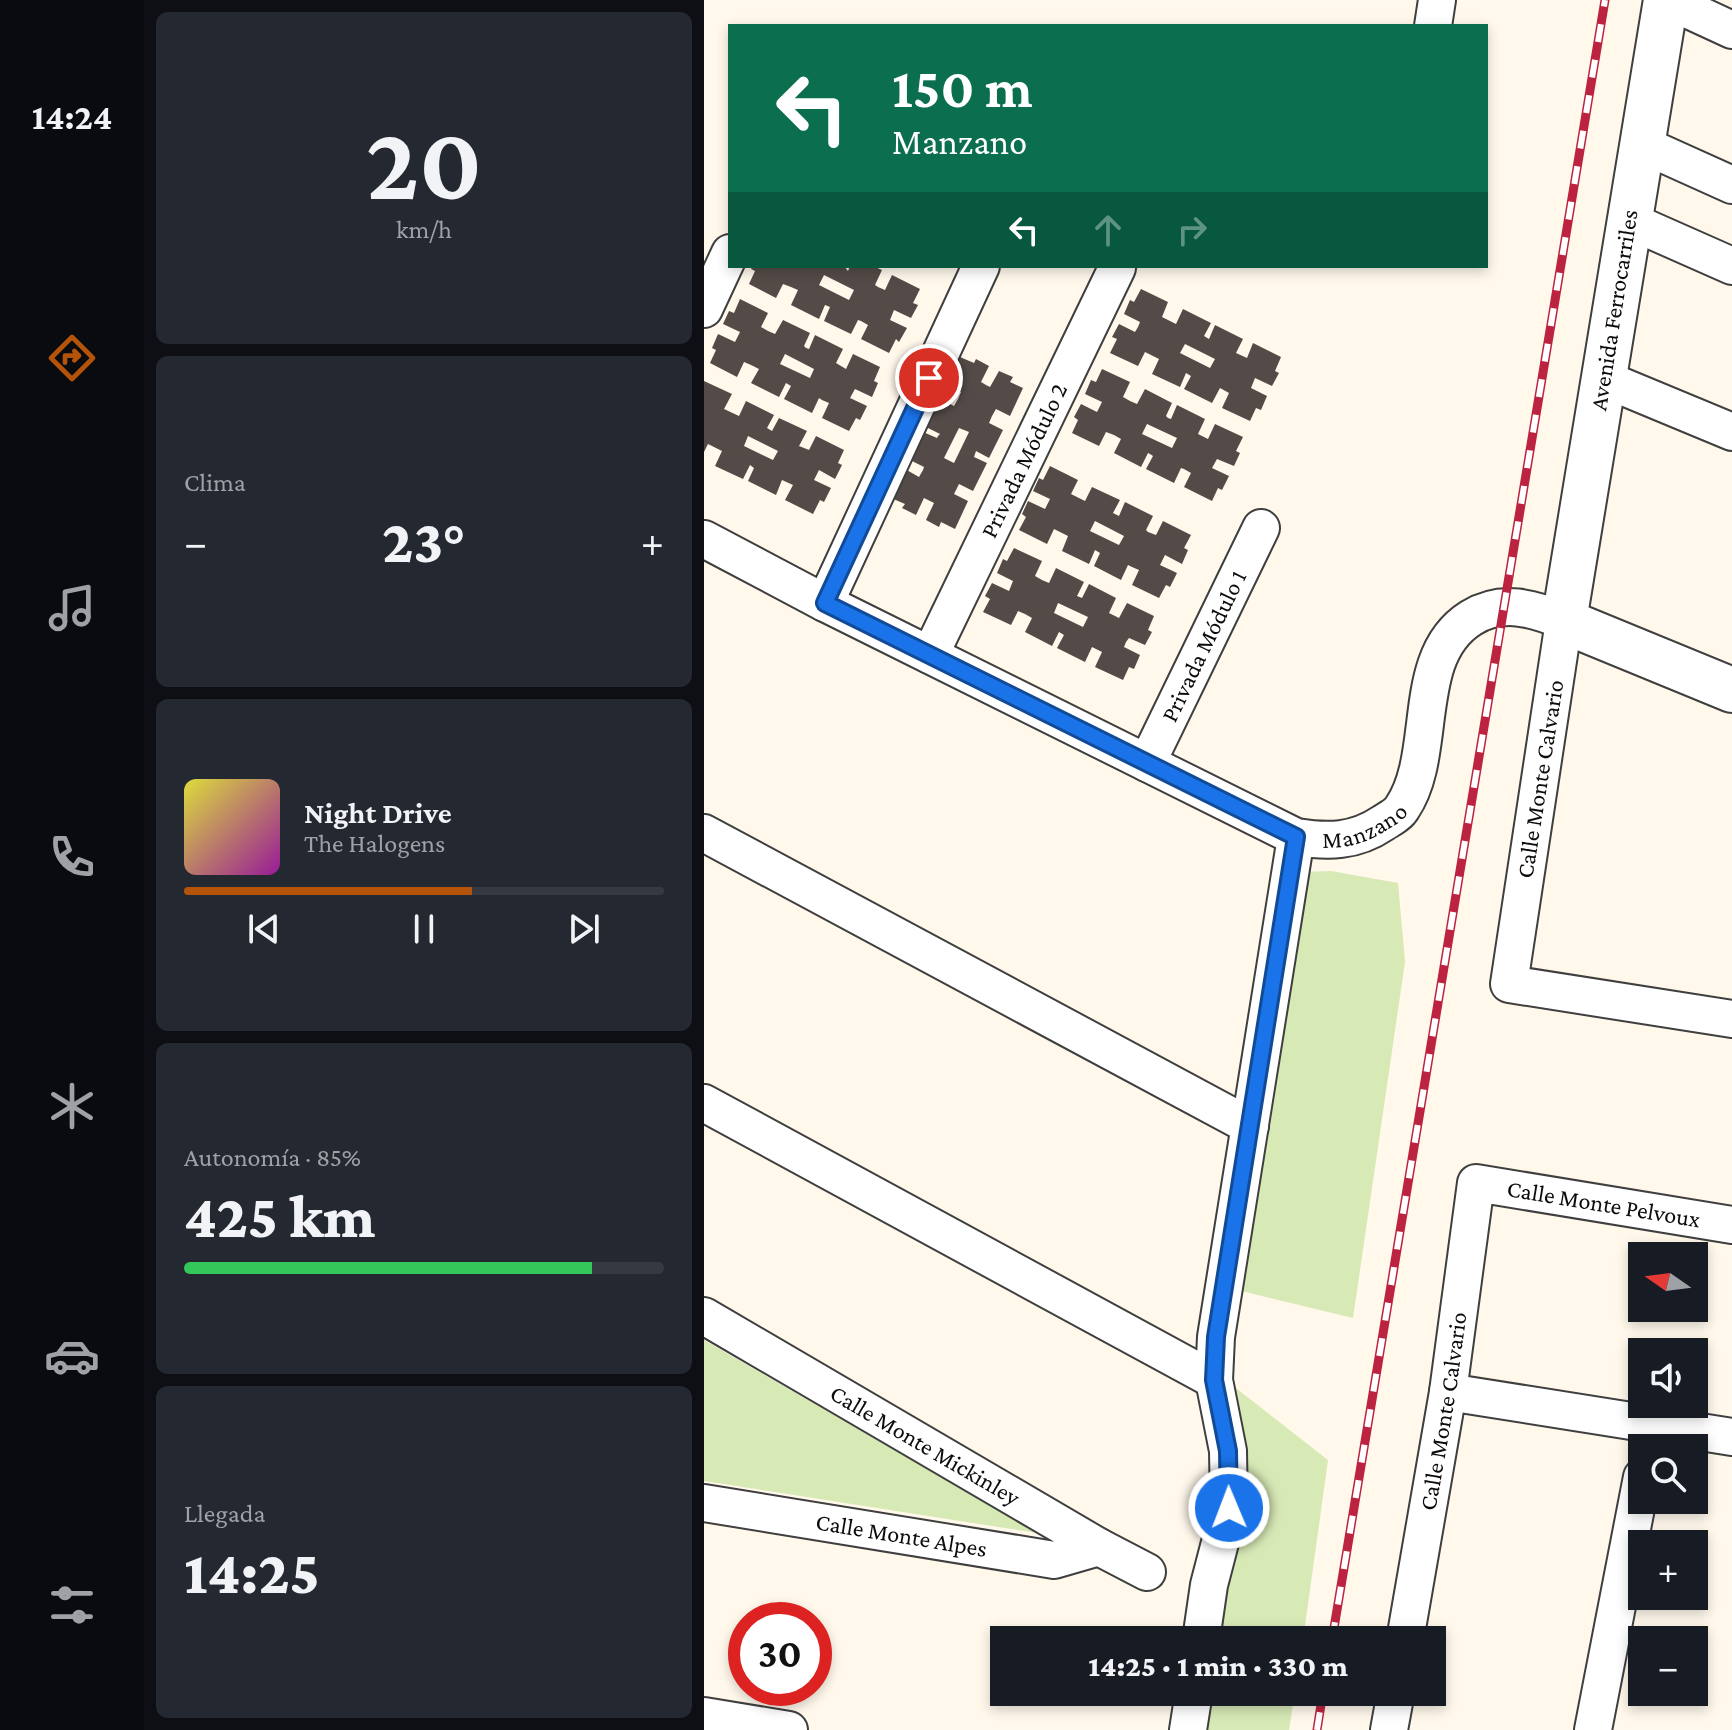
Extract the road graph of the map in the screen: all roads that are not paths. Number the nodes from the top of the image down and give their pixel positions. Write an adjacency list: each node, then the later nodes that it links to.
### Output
1 (1437, 0): 3 (street)
2 (1666, 0): 4 (street); 5 (street, Avenida Ferrocarriles)
3 (1433, 24)
4 (1732, 30)
5 (1641, 144): 6 (street); 7 (street, Avenida Ferrocarriles)
6 (1732, 185)
7 (1628, 220): 9 (street); 13 (street, Avenida Ferrocarriles)
8 (728, 257): 12 (street)
9 (1732, 266)
10 (980, 268): 17 (street)
11 (1117, 268): 19 (street, Privada Módulo 2)
12 (704, 309)
13 (1602, 378): 14 (street); 18 (street, Avenida Ferrocarriles)
14 (1732, 432)
15 (1261, 528): 21 (street, Privada Módulo 1)
16 (704, 539): 17 (street, Manzano)
17 (825, 603): 19 (street, Manzano)
18 (1564, 621): 20 (street); 23 (street, Manzano); 24 (street, Calle Monte Calvario)
19 (930, 655): 21 (street, Manzano)
20 (1732, 690)
21 (1147, 763): 23 (street, Manzano)
22 (704, 833): 26 (street)
23 (1296, 837): 26 (street)
24 (1732, 1019)
25 (704, 1103): 30 (street)
26 (1250, 1126): 30 (street)
27 (1476, 1183): 28 (street, Calle Monte Pelvoux); 31 (street, Calle Monte Calvario)
28 (1732, 1225)
29 (704, 1316): 37 (street, Calle Monte Mickinley)
30 (1214, 1380): 39 (street)
31 (1448, 1392): 32 (street); 40 (street, Calle Monte Calvario)
32 (1641, 1434)
33 (1708, 1437): 34 (street)
34 (1732, 1437)
35 (704, 1503): 37 (street, Calle Monte Alpes)
36 (1635, 1514): 47 (street)
37 (1099, 1547): 38 (street, Calle Monte Mickinley)
38 (1147, 1572)
39 (1203, 1626)
40 (1407, 1626)
41 (1192, 1706): 45 (street)
42 (1393, 1706): 46 (street)
43 (704, 1716): 44 (street)
44 (789, 1730)
45 (1188, 1730)
46 (1389, 1730)
47 (1593, 1730)

